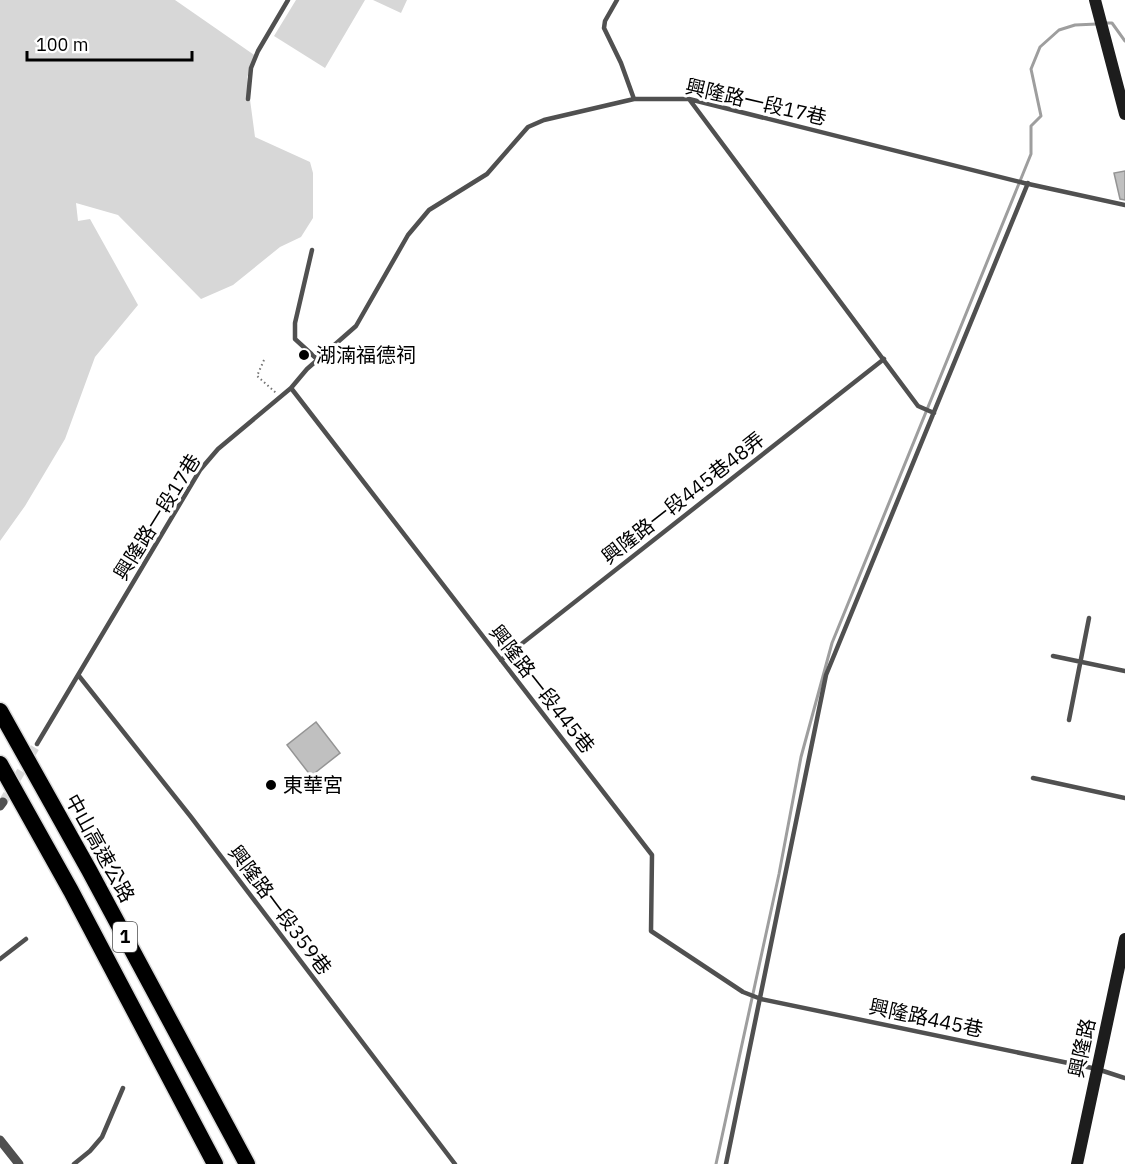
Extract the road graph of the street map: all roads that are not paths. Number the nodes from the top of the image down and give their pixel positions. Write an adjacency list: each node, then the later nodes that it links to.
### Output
1 (288, 0): 4 (lane)
2 (617, 0): 5 (lane)
3 (1095, 0): 7 (street)
4 (248, 99)
5 (634, 99): 6 (lane, 興隆路一段17巷); 12 (lane, 興隆路一段17巷)
6 (689, 99): 8 (lane, 興隆路一段17巷); 11 (lane)
7 (1125, 114)
8 (1026, 183): 9 (lane, 興隆路一段17巷); 14 (lane)
9 (1125, 205)
10 (312, 250): 12 (lane)
11 (884, 359): 14 (lane); 17 (lane, 興隆路一段445巷48弄)
12 (318, 360): 13 (lane, 興隆路一段17巷)
13 (291, 388): 17 (lane, 興隆路一段445巷); 20 (lane, 興隆路一段17巷)
14 (933, 412): 31 (lane)
15 (1089, 618): 18 (lane)
16 (1053, 656): 18 (lane)
17 (501, 660): 30 (lane, 興隆路一段445巷)
18 (1080, 662): 19 (lane); 22 (lane)
19 (1125, 671)
20 (79, 676): 23 (lane, 興隆路一段17巷); 40 (lane, 興隆路一段359巷)
21 (0, 711): 39 (highway, 中山高速公路 / 1)
22 (1069, 720)
23 (37, 744)
24 (0, 764): 38 (highway, 1)
25 (1033, 778): 26 (lane)
26 (1125, 798)
27 (26, 939): 29 (lane)
28 (1125, 939): 32 (street, 興隆路)
29 (0, 959)
30 (748, 995): 31 (lane, 興隆路445巷)
31 (759, 998): 32 (lane, 興隆路445巷); 41 (lane)
32 (1097, 1069): 33 (lane, 興隆路445巷); 42 (street, 興隆路)
33 (1125, 1078)
34 (123, 1088): 37 (lane)
35 (0, 1140): 36 (street)
36 (19, 1164)
37 (74, 1164)
38 (215, 1164)
39 (248, 1164)
40 (455, 1164)
41 (726, 1164)
42 (1077, 1164)

